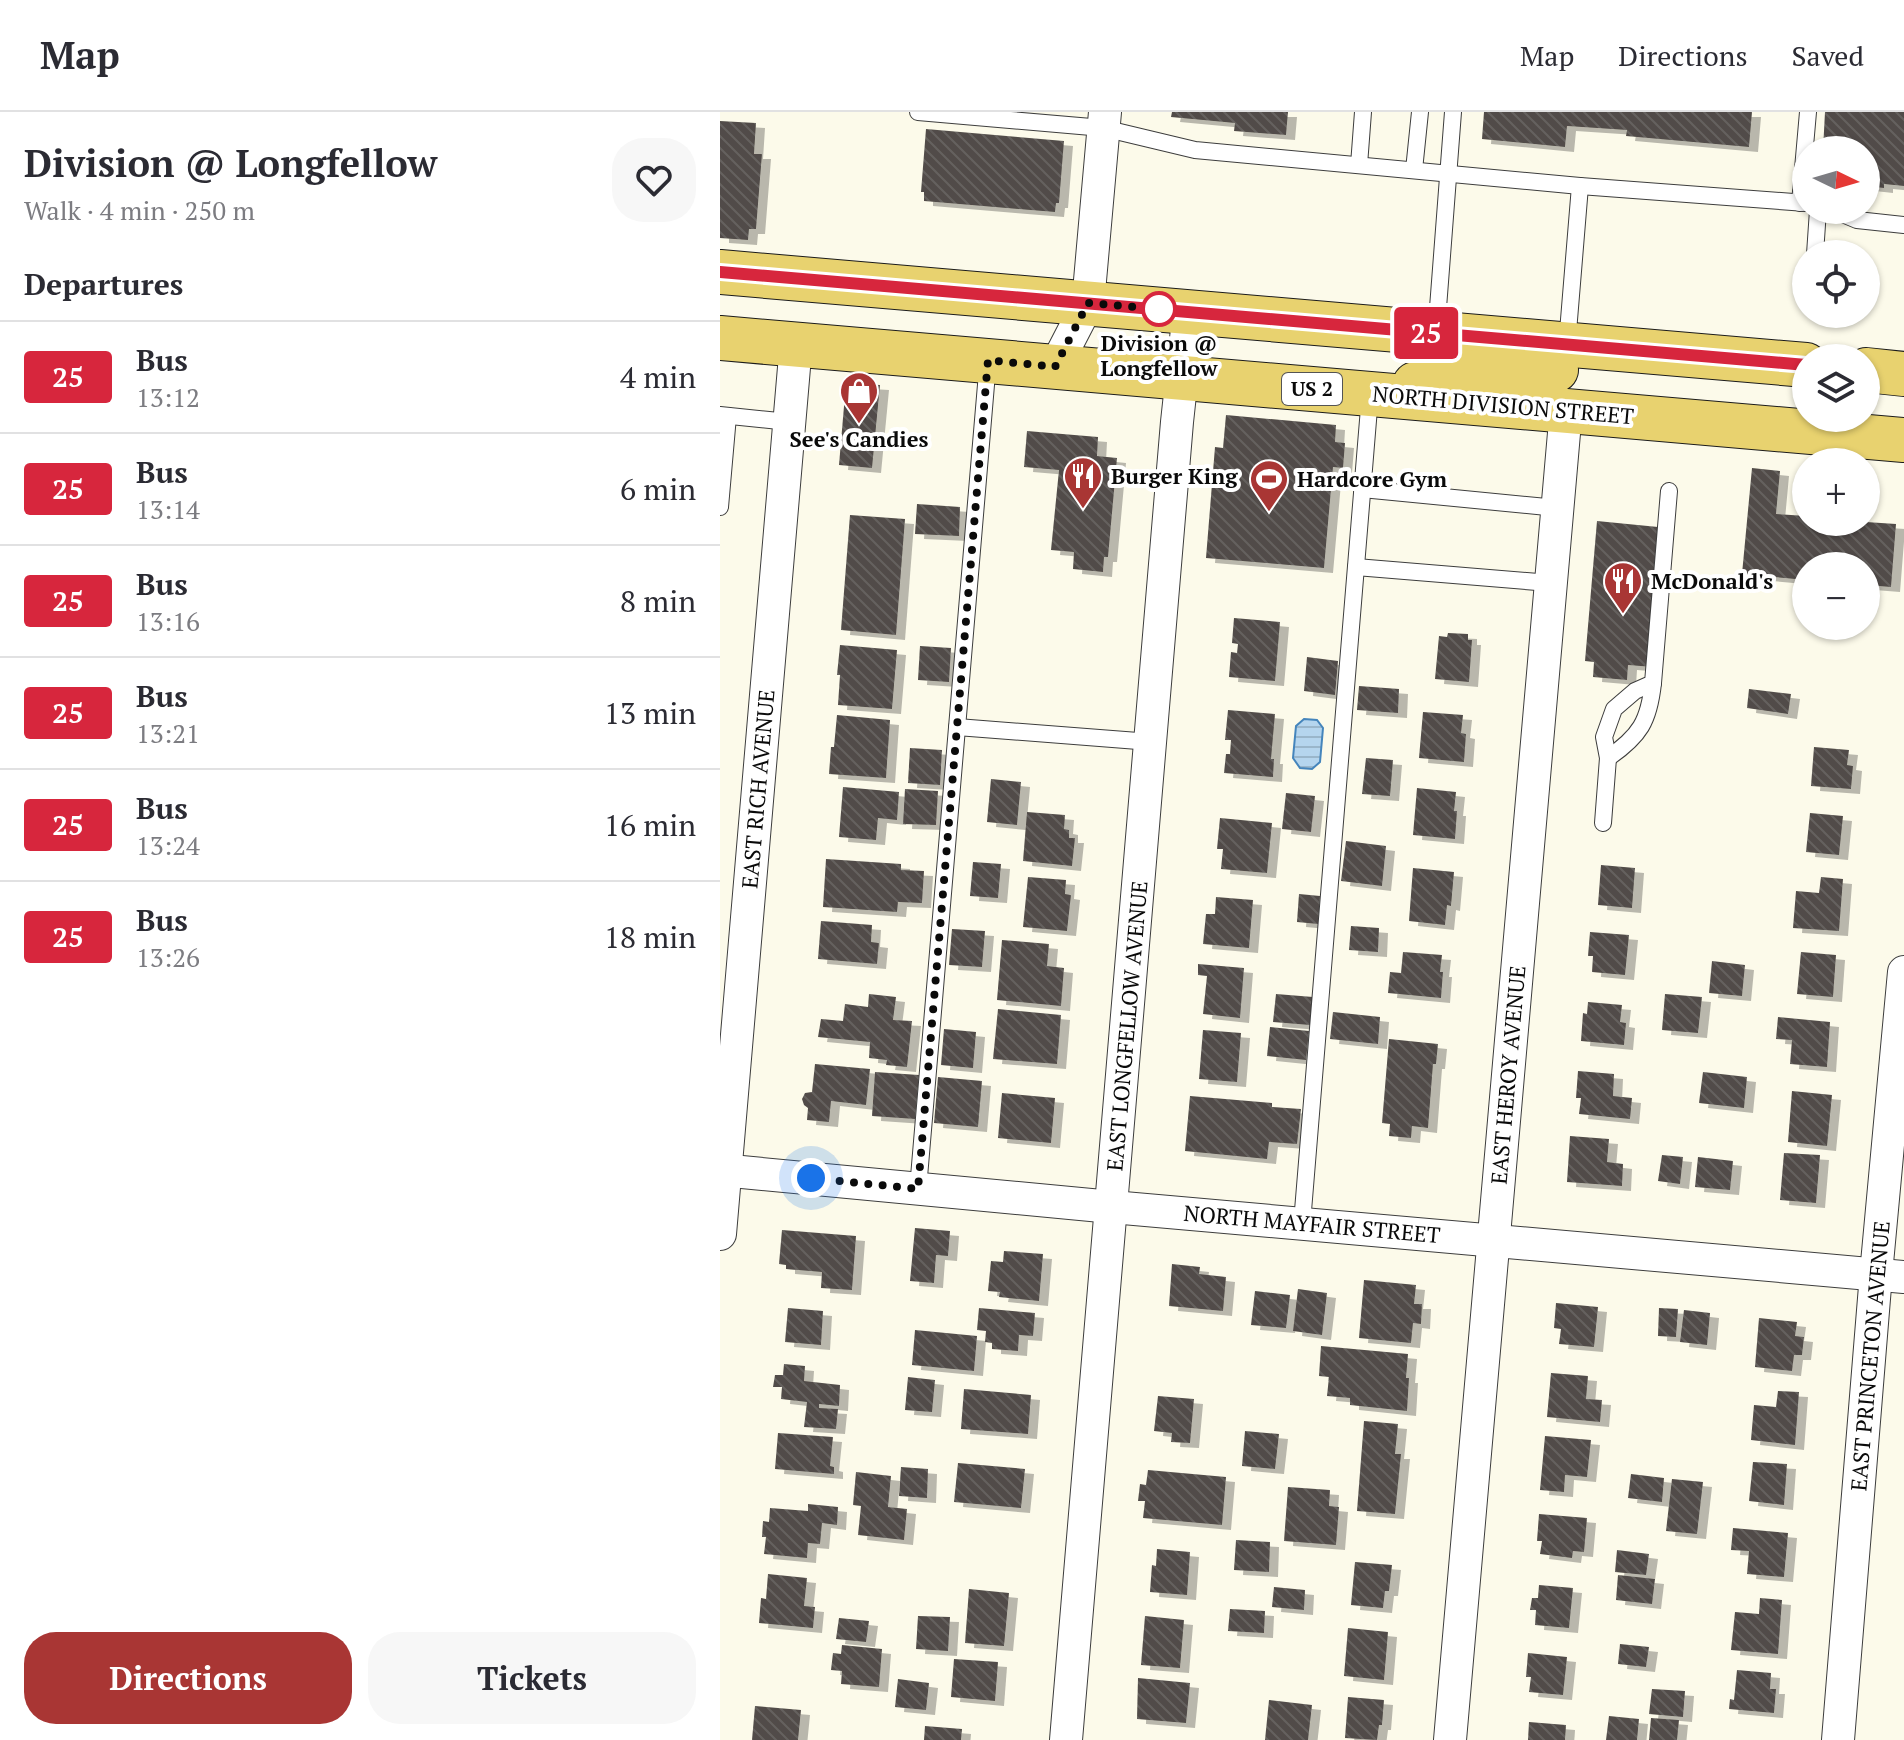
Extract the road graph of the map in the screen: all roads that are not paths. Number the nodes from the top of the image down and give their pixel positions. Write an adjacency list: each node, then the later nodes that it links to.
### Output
1 (918, 112): 6 (lane)
2 (1363, 112): 8 (lane)
3 (1420, 112): 9 (lane)
4 (1453, 112): 10 (lane)
5 (1808, 112): 7 (lane)
6 (1104, 120): 8 (lane); 16 (street)
7 (1807, 136)
8 (1359, 165): 9 (lane)
9 (1414, 170): 10 (lane)
10 (1448, 173): 11 (lane); 18 (lane)
11 (1580, 186): 12 (lane); 21 (lane)
12 (1792, 202)
13 (1880, 222): 14 (lane)
14 (1904, 225)
15 (720, 272): 16 (main road)
16 (1088, 303): 17 (main road); 24 (street)
17 (1189, 311): 18 (main road); 27 (street, EAST LONGFELLOW AVENUE)
18 (1436, 334): 21 (main road)
19 (720, 338): 20 (main road, NORTH DIVISION STREET / US 2)
20 (796, 344): 22 (main road, NORTH DIVISION STREET / US 2); 31 (street, EAST RICH AVENUE)
21 (1567, 346): 23 (main road); 28 (main road)
22 (988, 360): 24 (main road, NORTH DIVISION STREET / US 2); 40 (lane)
23 (1792, 364)
24 (1055, 367): 27 (main road, NORTH DIVISION STREET / US 2)
25 (1880, 371): 26 (main road)
26 (1904, 374)
27 (1181, 378): 28 (main road, NORTH DIVISION STREET / US 2); 41 (street, EAST LONGFELLOW AVENUE)
28 (1370, 394): 29 (main road, NORTH DIVISION STREET / US 2); 33 (lane)
29 (1566, 410): 32 (main road, NORTH DIVISION STREET / US 2); 36 (street, EAST HEROY AVENUE)
30 (724, 415): 31 (lane); 35 (lane)
31 (789, 422): 45 (street, EAST RICH AVENUE)
32 (1904, 440)
33 (1362, 489): 36 (lane); 37 (lane)
34 (1669, 491): 39 (lane)
35 (720, 507)
36 (1557, 508): 38 (street, EAST HEROY AVENUE)
37 (1356, 567): 38 (lane); 48 (lane)
38 (1550, 583): 50 (street, EAST HEROY AVENUE)
39 (1653, 683): 42 (lane); 42 (lane)
40 (957, 727): 41 (lane); 46 (lane)
41 (1151, 742): 47 (street, EAST LONGFELLOW AVENUE)
42 (1608, 758): 43 (lane)
43 (1603, 823)
44 (1904, 972): 51 (street, EAST PRINCETON AVENUE)
45 (723, 1170): 46 (street, NORTH MAYFAIR STREET); 49 (street, EAST RICH AVENUE)
46 (918, 1189): 47 (street, NORTH MAYFAIR STREET)
47 (1112, 1207): 48 (street, NORTH MAYFAIR STREET); 52 (street, EAST LONGFELLOW AVENUE)
48 (1302, 1223): 50 (street, NORTH MAYFAIR STREET)
49 (720, 1234)
50 (1494, 1241): 51 (street, NORTH MAYFAIR STREET); 53 (street, EAST HEROY AVENUE)
51 (1890, 1275): 54 (street, EAST PRINCETON AVENUE)
52 (1066, 1740)
53 (1450, 1740)
54 (1838, 1740)

